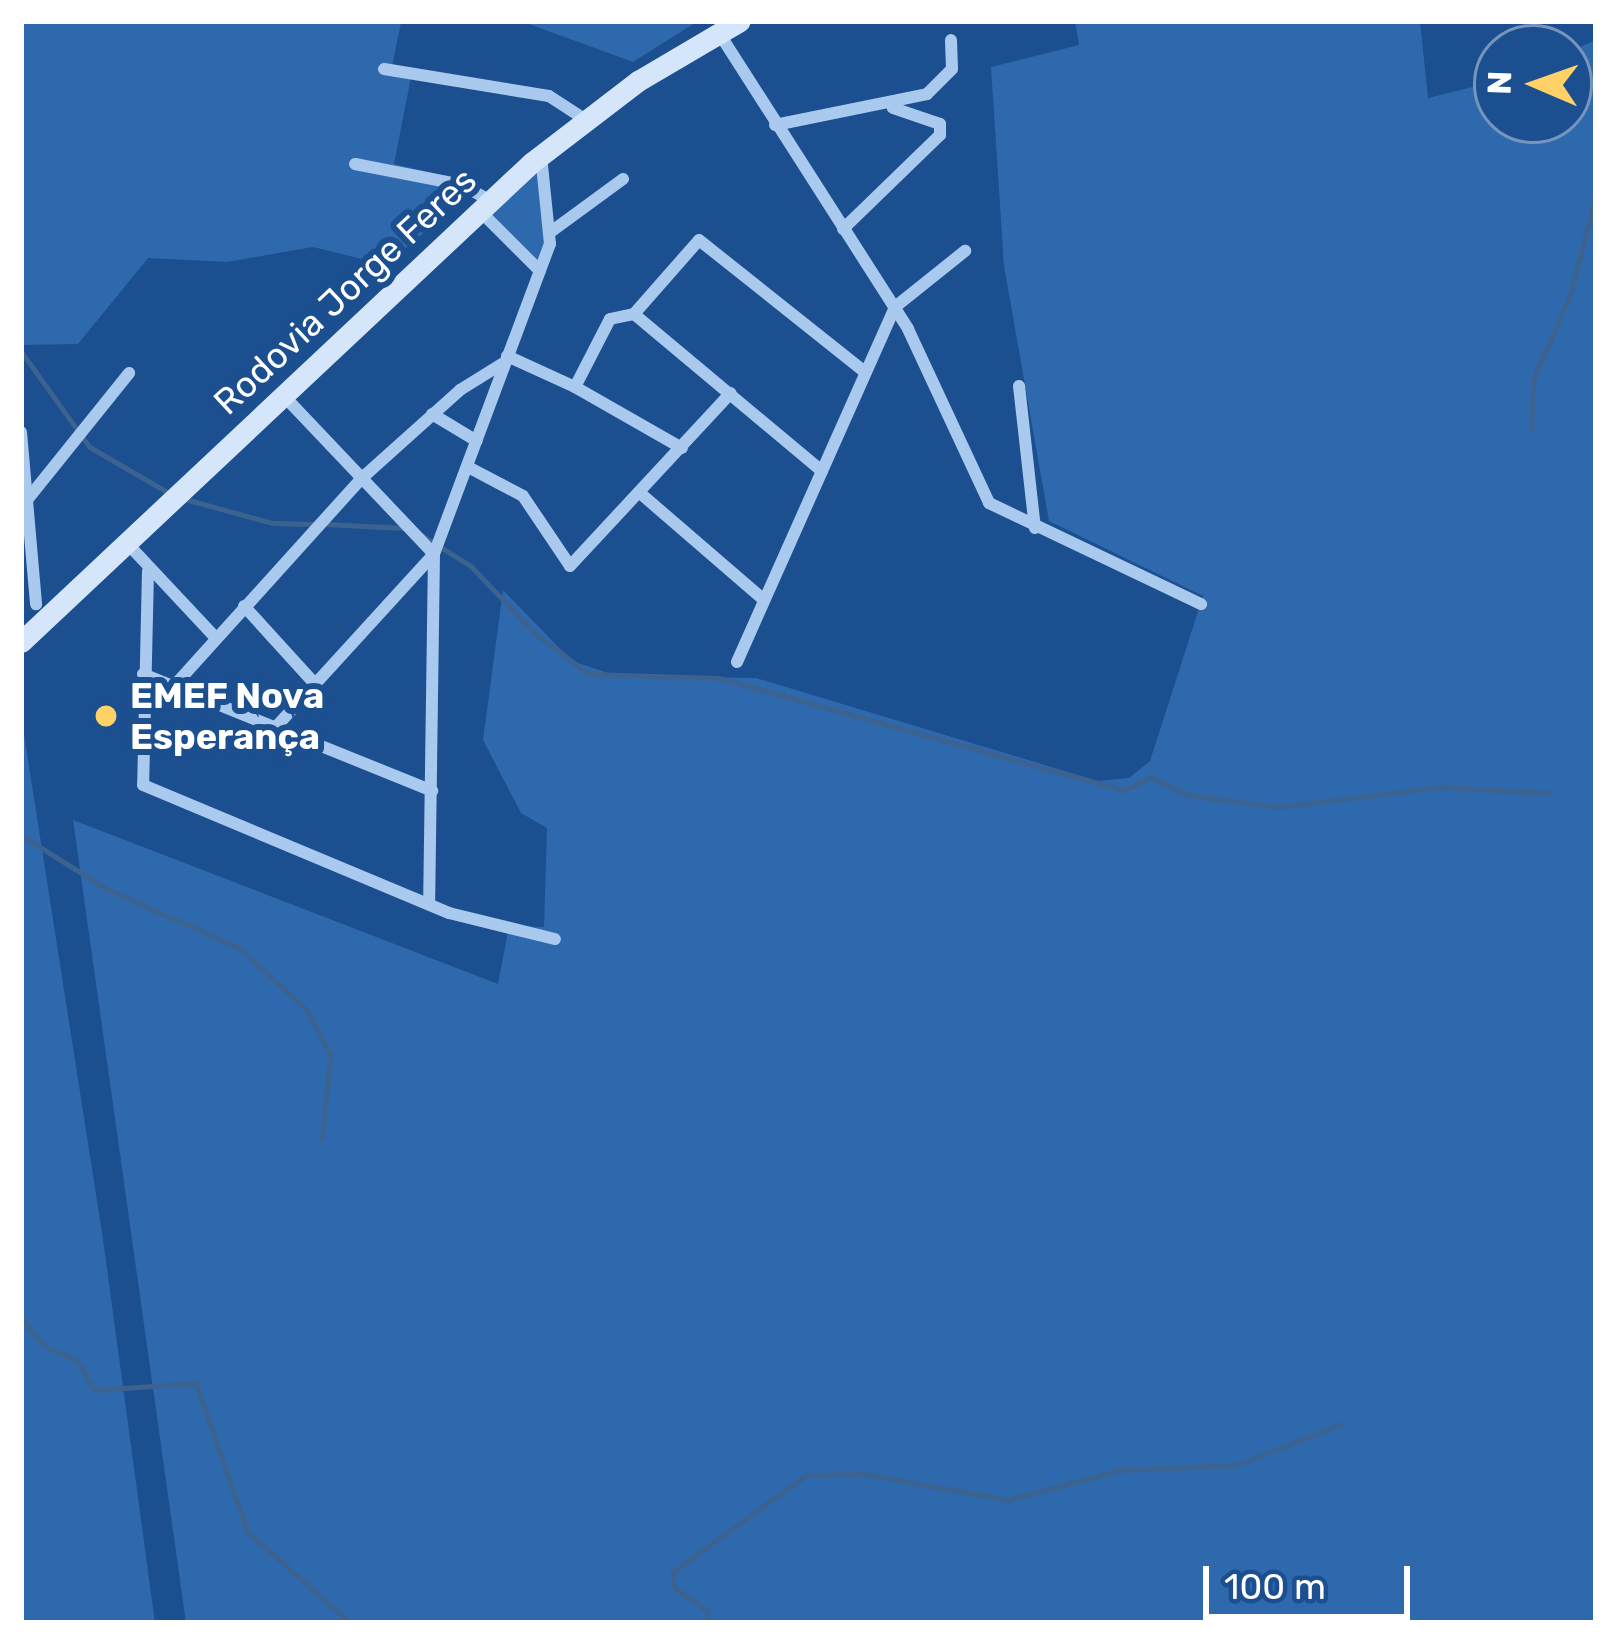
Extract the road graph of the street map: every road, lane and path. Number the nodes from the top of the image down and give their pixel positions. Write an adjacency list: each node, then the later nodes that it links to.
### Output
1 (740, 21): 2 (main road, Rodovia Jorge Feres)
2 (718, 32): 6 (main road, Rodovia Jorge Feres); 7 (street)
3 (951, 40): 5 (street)
4 (384, 70): 6 (street)
5 (891, 107): 7 (street); 12 (street)
6 (586, 120): 8 (main road, Rodovia Jorge Feres)
7 (775, 124): 12 (street)
8 (541, 155): 11 (main road, Rodovia Jorge Feres); 13 (street)
9 (356, 164): 11 (street)
10 (622, 178): 13 (street)
11 (484, 205): 15 (street); 24 (main road, Rodovia Jorge Feres)
12 (843, 229): 16 (street)
13 (552, 231): 15 (street)
14 (965, 251): 16 (street)
15 (540, 271): 18 (street)
16 (895, 307): 19 (street); 34 (street)
17 (634, 314): 19 (street); 22 (street); 23 (street)
18 (506, 359): 22 (street); 25 (street); 27 (street)
19 (865, 372): 30 (street)
20 (129, 373): 33 (street)
21 (1019, 386): 34 (street)
22 (575, 387): 28 (street)
23 (731, 393): 28 (street); 30 (street)
24 (282, 394): 31 (street); 35 (main road, Rodovia Jorge Feres)
25 (432, 414): 27 (street); 31 (street)
26 (21, 431): 33 (street)
27 (477, 441): 29 (street)
28 (682, 448): 32 (street)
29 (468, 467): 32 (street); 36 (street)
30 (822, 471): 39 (street)
31 (362, 478): 36 (street); 41 (street)
32 (640, 493): 39 (street)
33 (27, 500): 42 (street)
34 (1035, 528): 40 (street)
35 (126, 542): 37 (street); 42 (main road, Rodovia Jorge Feres)
36 (434, 554): 47 (street); 50 (street)
37 (148, 571): 43 (street); 46 (street)
38 (21, 598): 42 (street)
39 (764, 600): 45 (street)
40 (1201, 604)
41 (244, 606): 43 (street); 47 (street)
42 (45, 607): 44 (main road, Rodovia Jorge Feres)
43 (215, 637): 48 (street)
44 (21, 642)
45 (736, 662)
46 (143, 674): 48 (street); 51 (street)
47 (315, 683): 49 (street)
48 (174, 686): 49 (street)
49 (275, 728): 50 (street)
50 (432, 791): 51 (street)
51 (429, 904): 52 (street)
52 (555, 939)

